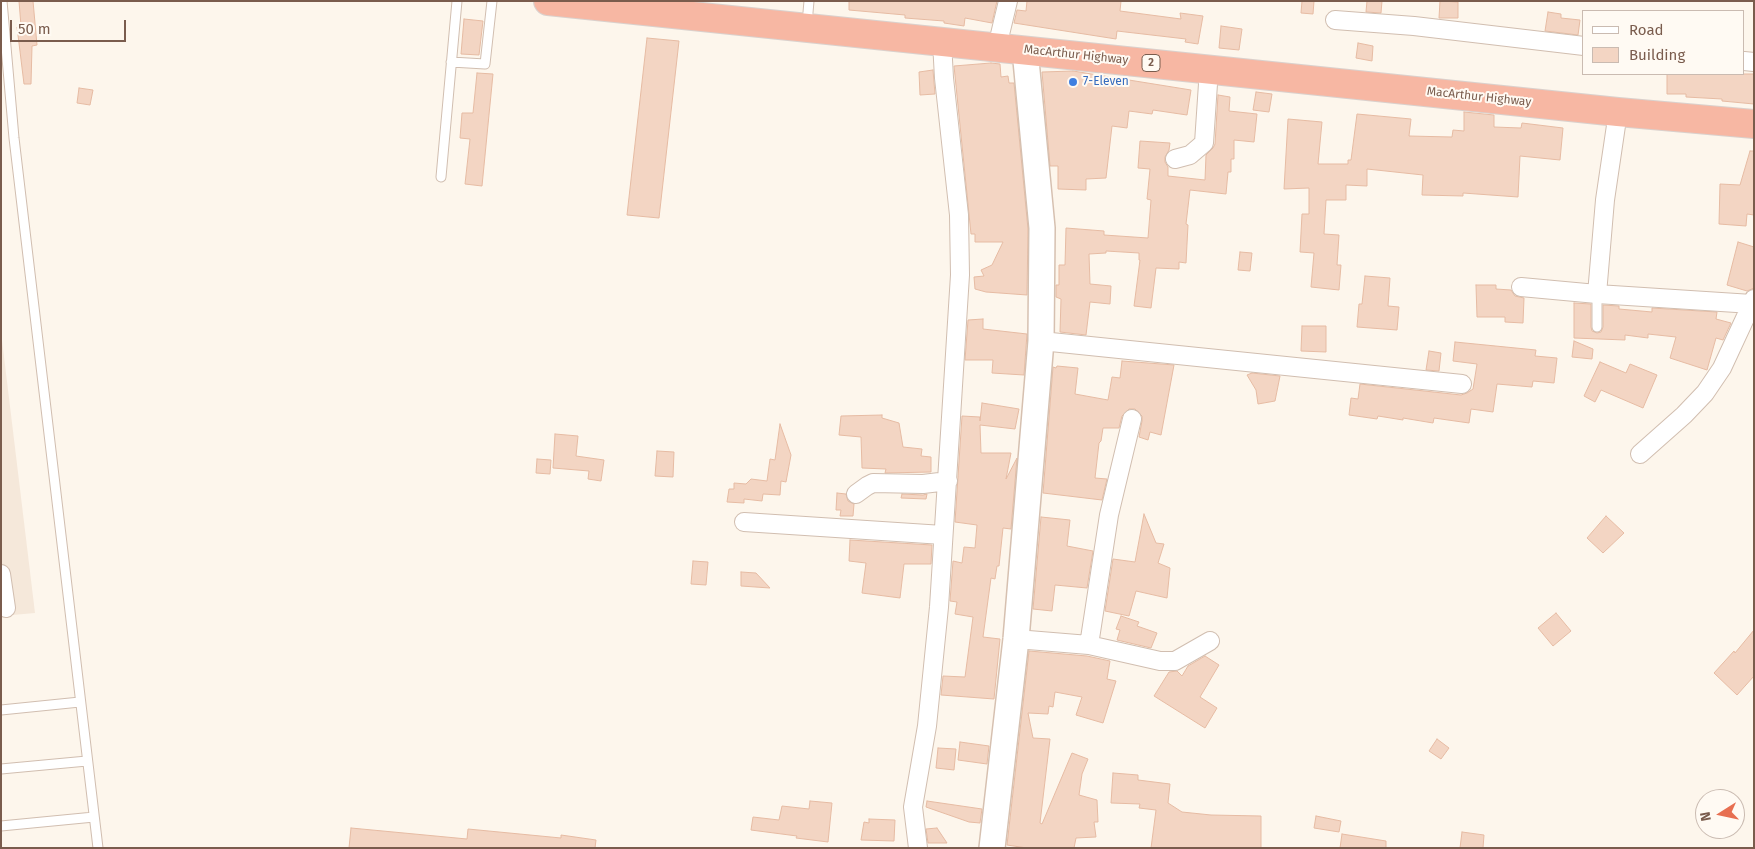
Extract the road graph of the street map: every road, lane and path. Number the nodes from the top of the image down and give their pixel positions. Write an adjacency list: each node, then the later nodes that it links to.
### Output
1 (2, 1): 36 (lane)
2 (457, 1): 13 (lane)
3 (492, 1): 13 (lane)
4 (548, 1): 6 (highway, MacArthur Highway / 2)
5 (1008, 1): 10 (street)
6 (646, 6): 7 (highway, MacArthur Highway / 2)
7 (808, 14): 9 (highway, MacArthur Highway / 2)
8 (1335, 20): 11 (street)
9 (942, 42): 10 (highway, MacArthur Highway / 2); 27 (street)
10 (997, 46): 12 (highway, MacArthur Highway / 2)
11 (1582, 46)
12 (1025, 50): 14 (highway, MacArthur Highway / 2); 23 (street)
13 (451, 62): 18 (lane)
14 (1209, 69): 15 (highway, MacArthur Highway / 2); 17 (street)
15 (1618, 112): 16 (highway, MacArthur Highway / 2); 20 (street)
16 (1754, 124)
17 (1175, 159)
18 (441, 177)
19 (1521, 287): 20 (street)
20 (1597, 294): 21 (street); 22 (lane)
21 (1753, 302): 26 (street)
22 (1597, 327)
23 (1041, 341): 24 (street); 33 (street)
24 (1462, 384)
25 (1132, 419): 35 (street)
26 (1640, 454)
27 (948, 481): 28 (street); 30 (street)
28 (856, 494)
29 (744, 522): 30 (street)
30 (943, 536): 43 (street)
31 (2, 580): 32 (street)
32 (6, 608)
33 (1016, 639): 35 (street); 44 (street)
34 (1210, 642): 35 (street)
35 (1089, 645)
36 (80, 702): 37 (lane); 38 (lane)
37 (1, 710)
38 (87, 761): 39 (lane); 40 (lane)
39 (1, 769)
40 (94, 817): 41 (lane); 42 (lane)
41 (1, 826)
42 (98, 848)
43 (918, 848)
44 (992, 848)

